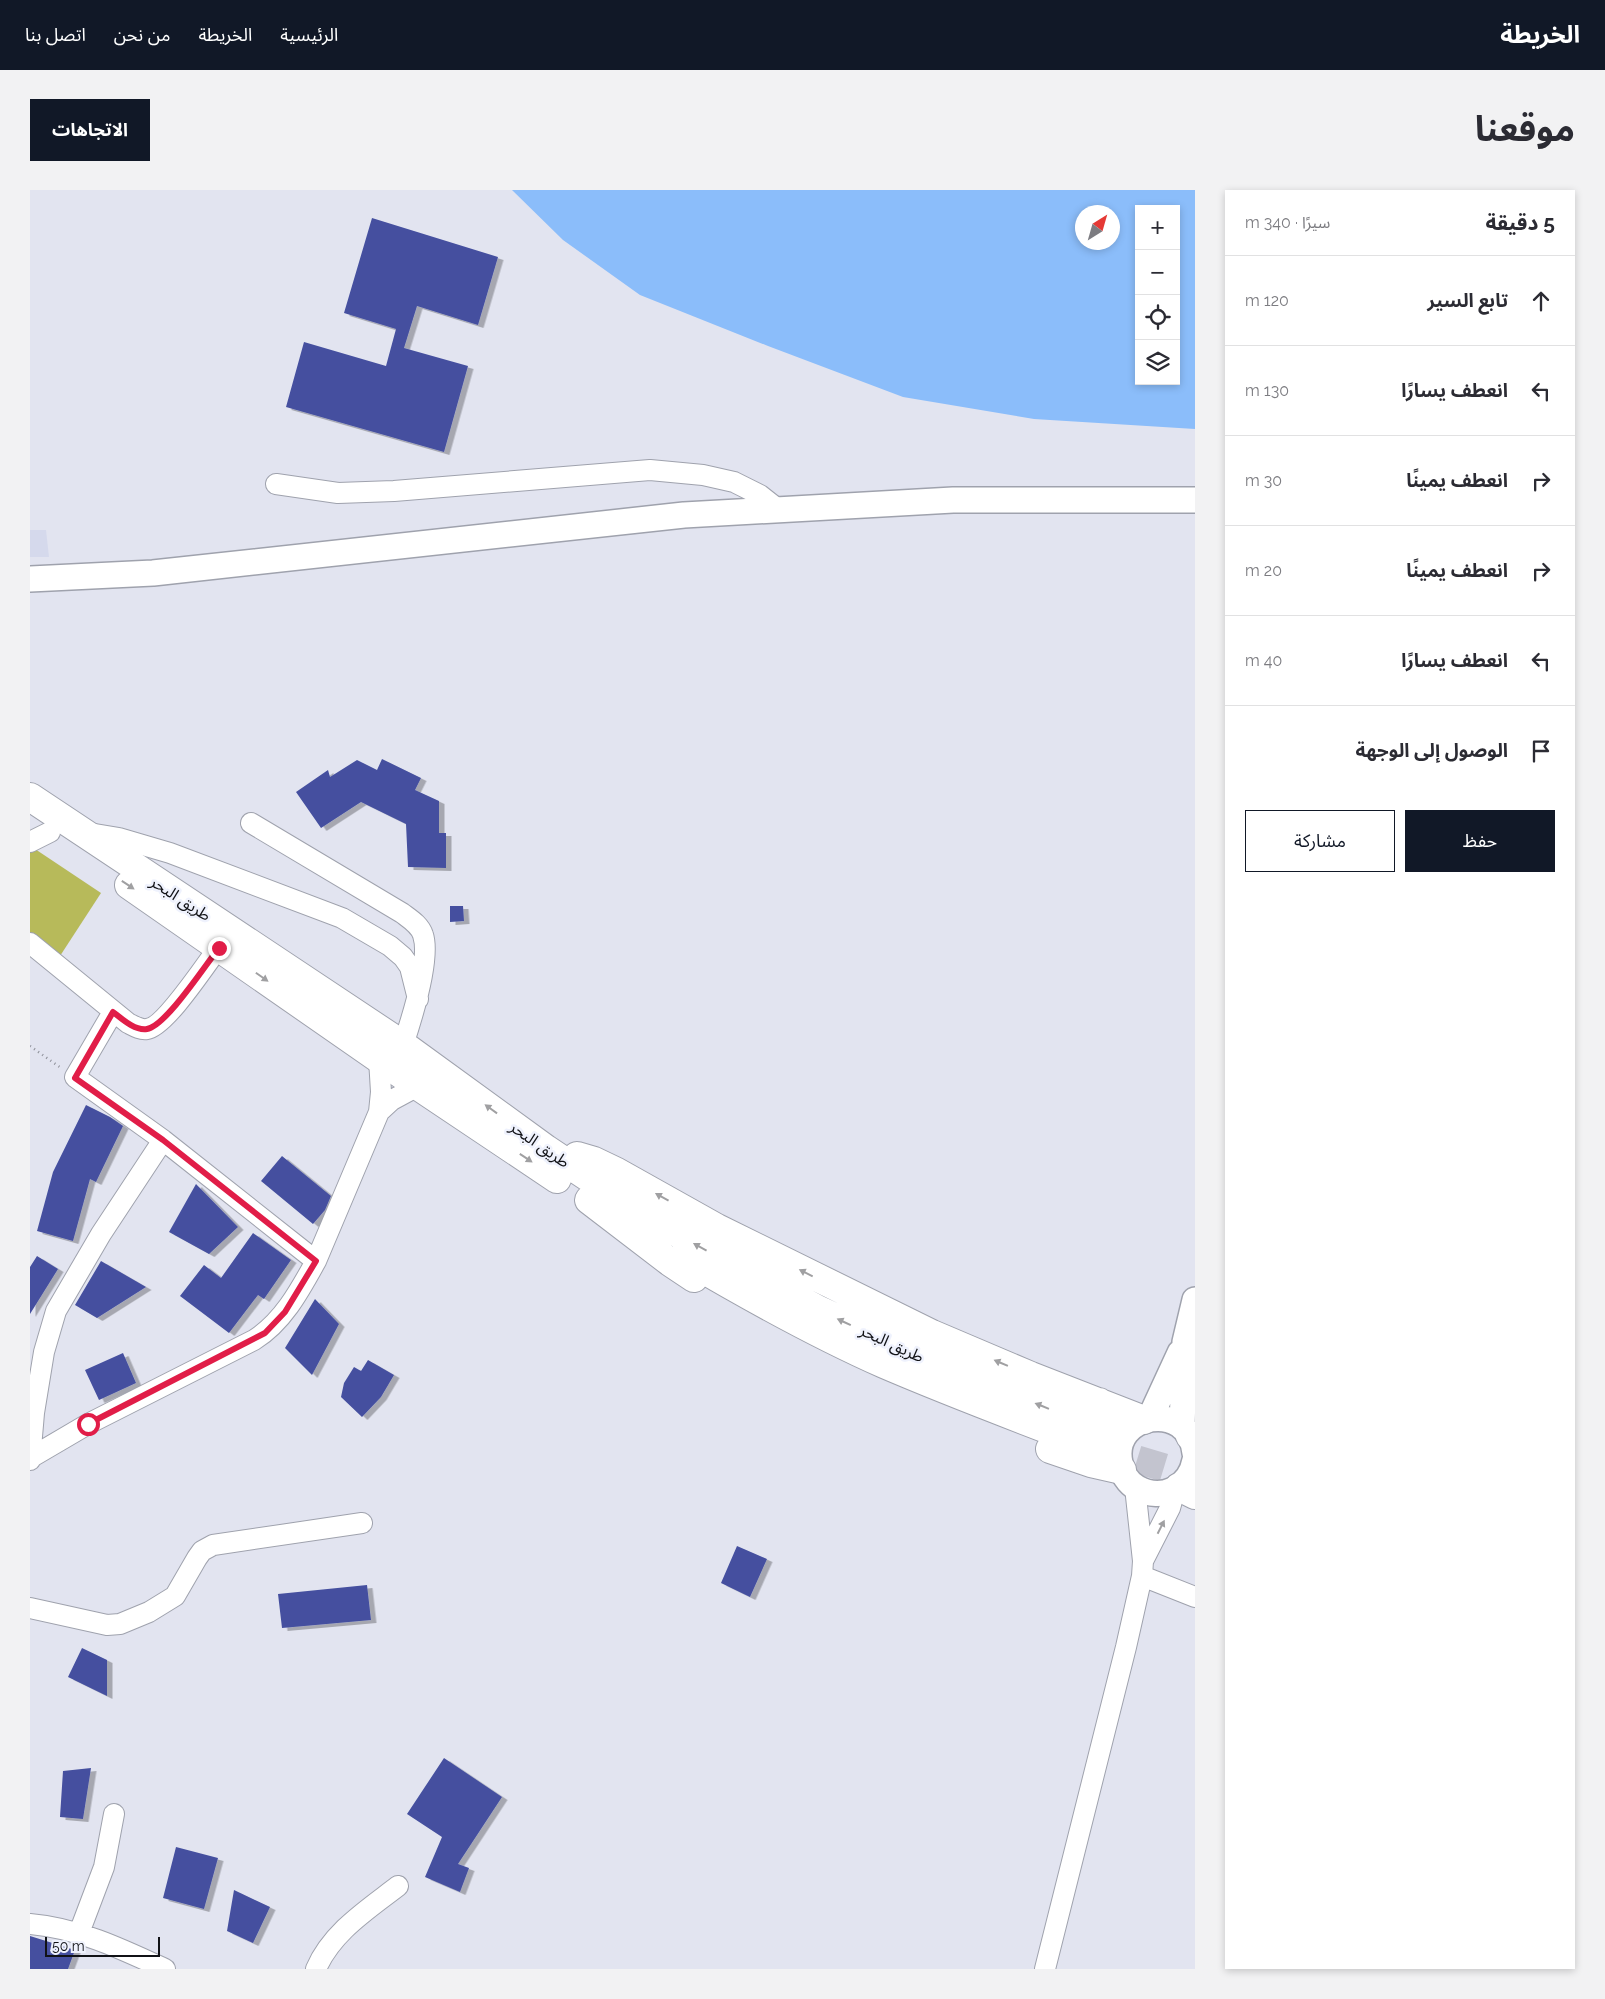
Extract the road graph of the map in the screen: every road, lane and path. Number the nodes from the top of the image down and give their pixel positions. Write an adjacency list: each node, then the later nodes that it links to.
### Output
1 (276, 484): 3 (street)
2 (1195, 500): 3 (main road)
3 (779, 510): 4 (main road)
4 (30, 579)
5 (30, 797): 8 (highway, طريق البحر)
6 (251, 822): 11 (street)
7 (37, 831): 10 (highway, طريق البحر, one-way to 10)
8 (80, 831): 11 (street); 13 (highway, طريق البحر)
9 (30, 943): 12 (street)
10 (219, 948): 12 (street); 15 (highway, طريق البحر, one-way to 15)
11 (418, 999): 13 (street)
12 (113, 1012): 16 (street)
13 (403, 1045): 24 (highway, طريق البحر, one-way to 13)
14 (30, 1046): 16 (path)
15 (379, 1059): 17 (highway, طريق البحر); 18 (street)
16 (75, 1078): 19 (street)
17 (418, 1086): 18 (street); 24 (highway, طريق البحر, one-way to 24)
18 (378, 1112): 20 (street)
19 (163, 1140): 20 (street); 26 (street)
20 (316, 1261): 26 (street)
21 (1195, 1300): 22 (main road)
22 (1185, 1342): 23 (main road); 25 (main road)
23 (1147, 1419): 24 (highway); 25 (main road); 27 (main road)
24 (1090, 1433): 27 (highway)
25 (1191, 1443): 28 (main road)
26 (30, 1459)
27 (1128, 1478): 28 (main road); 30 (street)
28 (1183, 1491): 30 (street, one-way to 28)
29 (362, 1523): 32 (street)
30 (1143, 1569): 31 (street); 39 (street)
31 (1195, 1597)
32 (30, 1608)
33 (114, 1814): 36 (street)
34 (398, 1886): 38 (street)
35 (30, 1924): 36 (street)
36 (79, 1934): 37 (street)
37 (165, 1969)
38 (316, 1969)
39 (1045, 1969)

